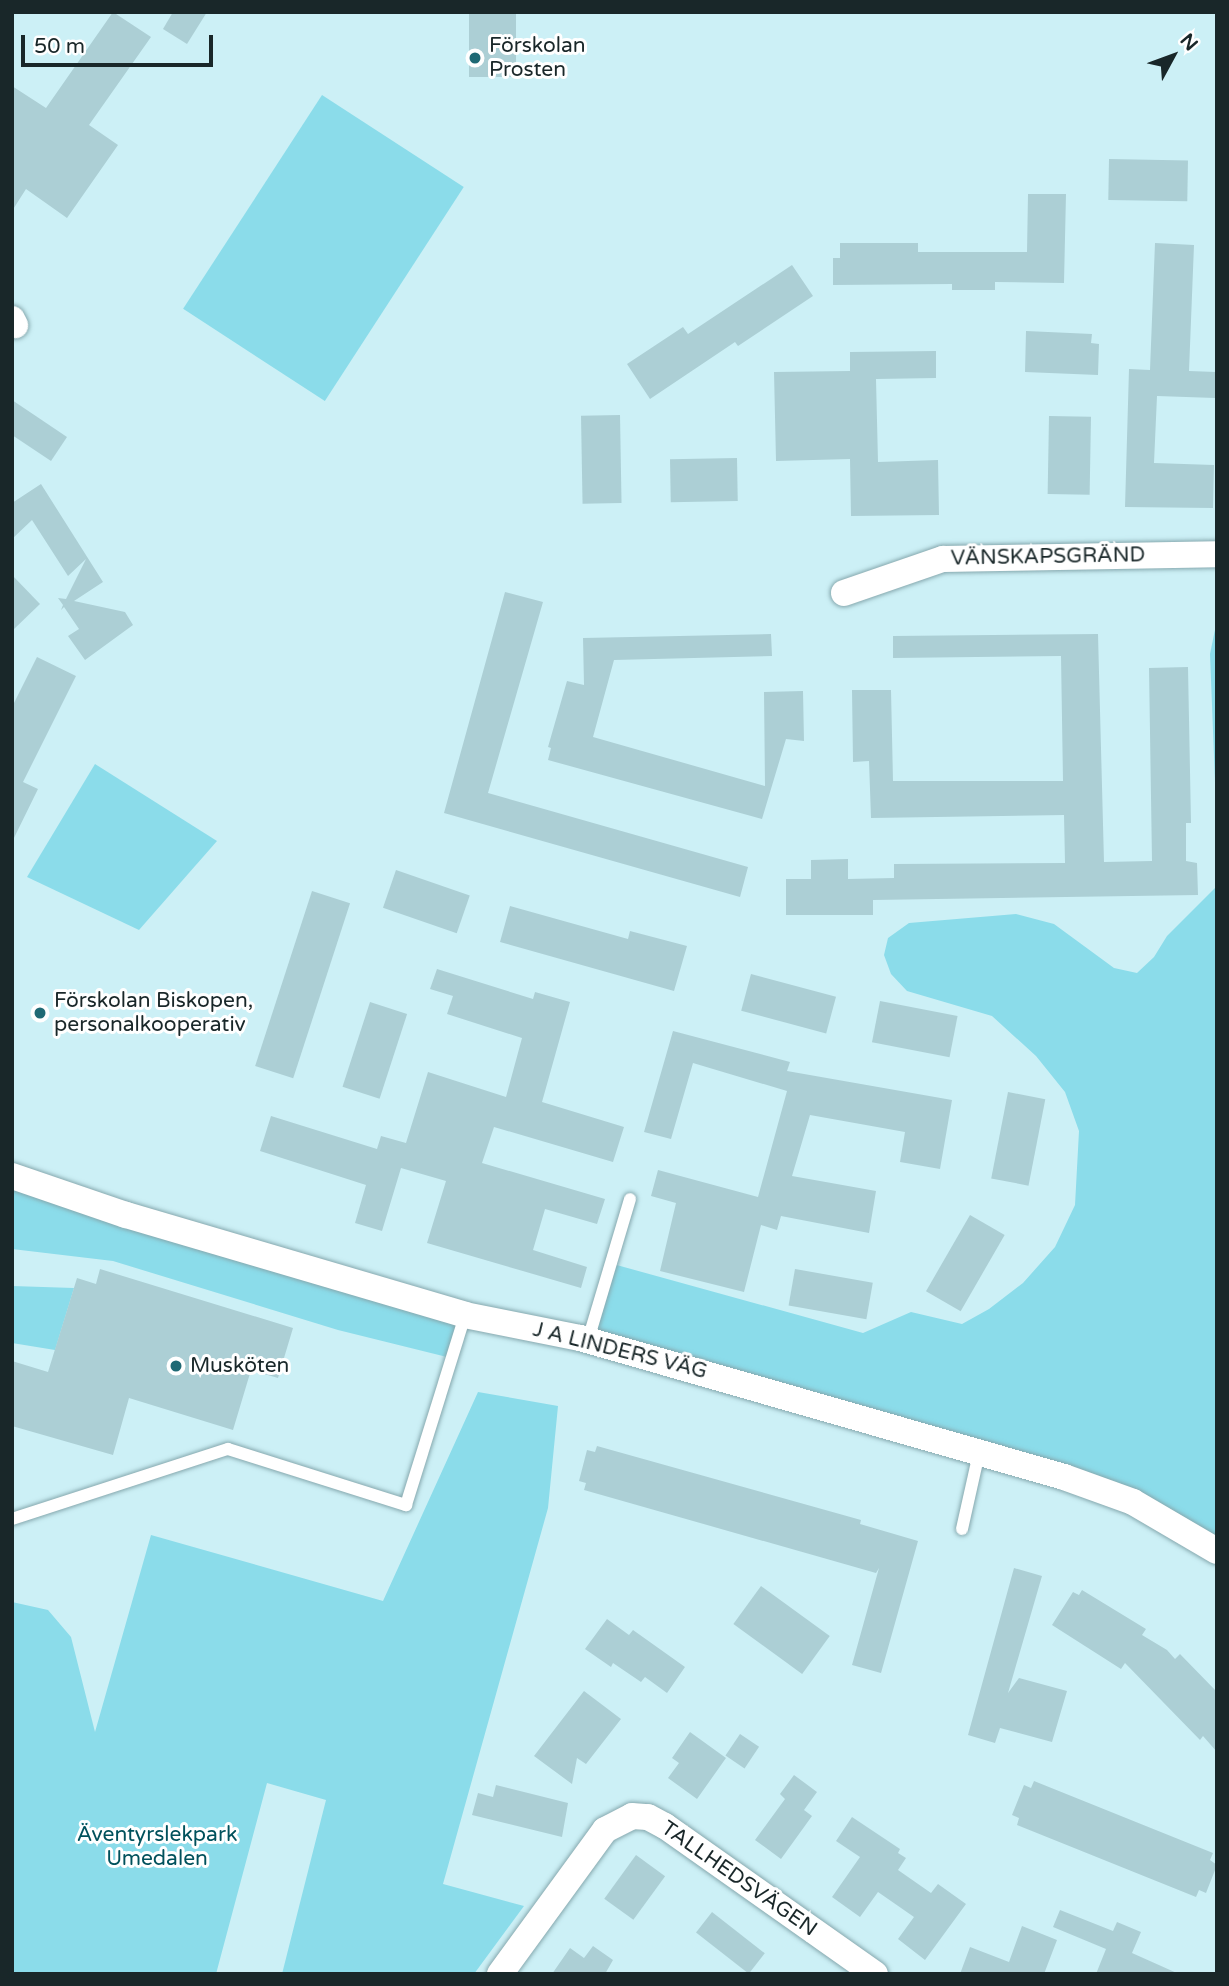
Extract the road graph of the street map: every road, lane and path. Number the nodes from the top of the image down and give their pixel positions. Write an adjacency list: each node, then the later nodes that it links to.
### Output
1 (1217, 554): 2 (street, VÄNSKAPSGRÄND)
2 (844, 593)
3 (12, 1176): 5 (street, J A LINDERS VÄG)
4 (630, 1199): 6 (lane)
5 (465, 1315): 6 (street, J A LINDERS VÄG); 8 (lane)
6 (588, 1340): 7 (street, J A LINDERS VÄG)
7 (979, 1453): 9 (lane); 10 (street, J A LINDERS VÄG)
8 (12, 1519)
9 (962, 1529)
10 (1217, 1551)
11 (500, 1974): 12 (street, TALLHEDSVÄGEN)
12 (874, 1974)

